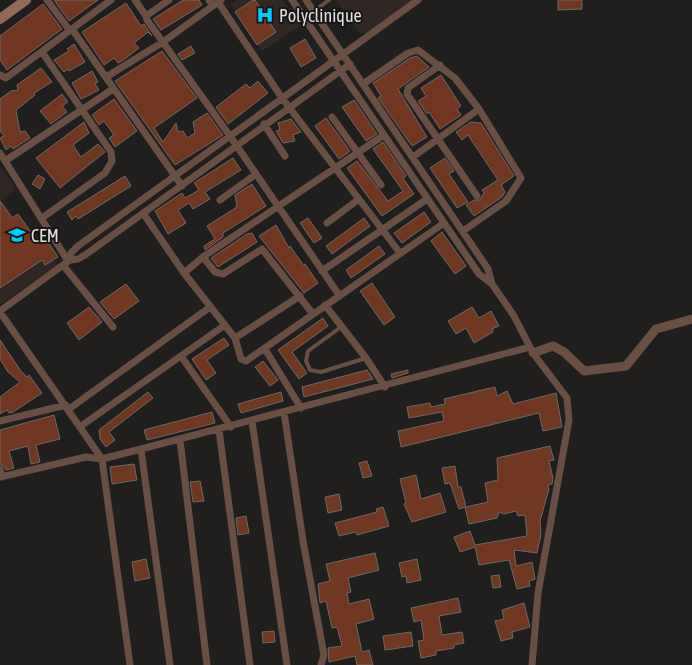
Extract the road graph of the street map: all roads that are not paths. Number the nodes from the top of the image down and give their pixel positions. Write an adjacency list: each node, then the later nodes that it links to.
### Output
1 (26, 0): 13 (main road)
2 (47, 0): 14 (street)
3 (111, 0): 14 (street)
4 (135, 0): 12 (street)
5 (169, 0): 12 (street)
6 (292, 0): 18 (street)
7 (306, 0): 11 (street)
8 (329, 0): 11 (lane)
9 (418, 0): 17 (street)
10 (215, 2): 15 (street); 27 (street)
11 (314, 11): 17 (street)
12 (146, 16): 15 (street)
13 (0, 19)
14 (71, 30): 16 (street); 23 (street)
15 (163, 42): 23 (street); 34 (street)
16 (42, 52): 22 (street); 29 (street)
17 (343, 54): 18 (street); 19 (street)
18 (334, 61): 21 (street); 27 (street)
19 (350, 64): 21 (street); 25 (street)
20 (440, 65): 25 (street); 30 (street); 35 (street)
21 (341, 71): 28 (street); 33 (street)
22 (3, 77): 24 (street)
23 (106, 77): 26 (street)
24 (0, 84)
25 (363, 84): 40 (street)
26 (113, 89): 29 (street); 44 (street)
27 (282, 98): 28 (street); 34 (street)
28 (289, 107): 32 (street); 42 (street)
29 (81, 108): 41 (street); 53 (street)
30 (479, 110): 35 (street); 57 (street)
31 (332, 117): 38 (street)
32 (264, 124): 36 (street); 39 (street)
33 (384, 135): 38 (street); 49 (street)
34 (230, 136): 36 (street); 44 (street)
35 (438, 140): 40 (street); 47 (street)
36 (236, 145): 43 (street); 46 (street)
37 (0, 153): 41 (street)
38 (358, 153): 42 (street); 45 (street)
39 (285, 156)
40 (413, 157): 57 (street)
41 (4, 161): 53 (street)
42 (336, 168): 48 (street); 51 (street)
43 (256, 174): 50 (street); 51 (street)
44 (175, 175): 46 (street); 60 (street)
45 (381, 185)
46 (182, 186): 52 (street)
47 (477, 196)
48 (359, 199): 54 (street); 56 (street)
49 (428, 199): 55 (street); 56 (street)
50 (220, 200)
51 (278, 207): 59 (street); 61 (street)
52 (143, 213): 60 (street); 62 (street)
53 (42, 218): 60 (street)
54 (327, 223)
55 (444, 223): 58 (street); 63 (street)
56 (383, 230): 58 (street); 61 (street)
57 (463, 231): 63 (street)
58 (400, 253): 64 (street)
59 (203, 257): 62 (street); 65 (street)
60 (67, 262): 68 (street); 72 (street)
61 (322, 271): 64 (street)
62 (184, 273): 67 (street)
63 (492, 284): 76 (street)
64 (338, 295): 66 (street)
65 (300, 296): 69 (street); 74 (street)
66 (325, 305): 69 (street); 73 (street)
67 (210, 307): 71 (street); 80 (street)
68 (0, 312): 80 (street)
69 (313, 314): 75 (street)
70 (692, 320): 76 (street)
71 (225, 325): 74 (street); 77 (street)
72 (113, 327)
73 (342, 327): 78 (street); 78 (lane)
74 (235, 338): 75 (street)
75 (265, 349): 81 (street)
76 (532, 350): 79 (street); 99 (street)
77 (181, 356): 85 (street); 86 (street)
78 (366, 358): 79 (street)
79 (385, 387): 81 (street)
80 (68, 407): 83 (street); 85 (street)
81 (301, 408): 82 (street)
82 (284, 412): 84 (street); 98 (street)
83 (0, 421)
84 (252, 421): 86 (street); 97 (street)
85 (80, 426): 90 (street)
86 (231, 427): 87 (street)
87 (219, 430): 88 (street); 96 (street)
88 (180, 440): 89 (street); 95 (street)
89 (141, 450): 90 (street); 94 (street)
90 (102, 459): 92 (street); 93 (street)
91 (0, 469): 92 (street)
92 (1, 477)
93 (130, 665)
94 (170, 665)
95 (208, 665)
96 (250, 665)
97 (287, 665)
98 (321, 665)
99 (532, 665)

